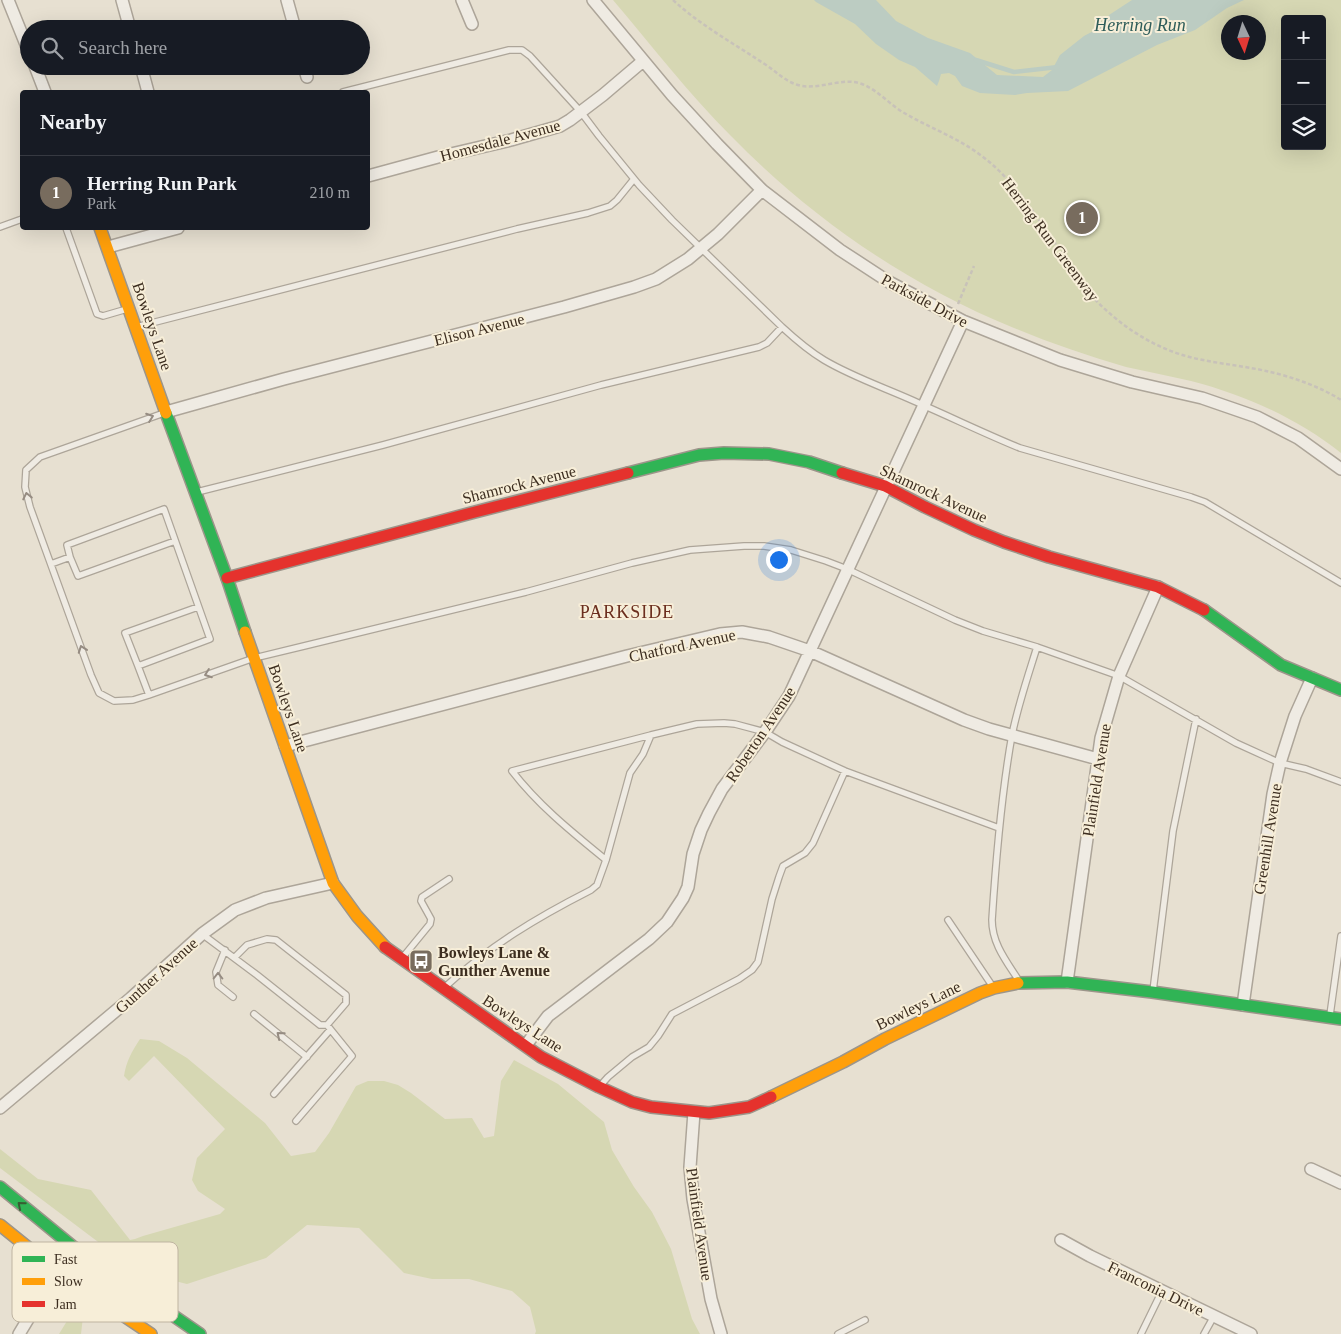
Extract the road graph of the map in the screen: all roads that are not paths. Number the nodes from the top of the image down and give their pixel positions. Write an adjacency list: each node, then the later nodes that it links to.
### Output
1 (8, 0): 9 (street)
2 (122, 0): 6 (street)
3 (287, 0): 7 (street)
4 (462, 0): 8 (street)
5 (593, 0): 10 (street, Parkside Drive)
6 (128, 20)
7 (293, 20)
8 (472, 24)
9 (20, 30)
10 (643, 61): 16 (street, Homesdale Avenue); 19 (street, Parkside Drive)
11 (38, 75): 13 (street)
12 (143, 75): 14 (street)
13 (44, 90)
14 (147, 90)
15 (351, 90): 16 (lane)
16 (581, 112): 17 (street, Homesdale Avenue); 18 (lane)
17 (370, 175)
18 (634, 179): 26 (lane); 30 (lane)
19 (762, 190): 26 (street, Elison Avenue); 28 (street, Parkside Drive)
20 (20, 220): 21 (lane)
21 (0, 227)
22 (67, 230): 27 (lane)
23 (101, 230): 25 (street, Bowleys Lane)
24 (171, 230): 25 (street)
25 (108, 247): 27 (street, Bowleys Lane)
26 (701, 249): 29 (lane); 32 (street, Elison Avenue)
27 (129, 308): 30 (street, Bowleys Lane)
28 (963, 321): 31 (street, Roberton Avenue); 33 (street, Parkside Drive)
29 (782, 327): 31 (lane); 35 (lane)
30 (136, 328): 32 (street, Bowleys Lane)
31 (923, 405): 34 (street, Roberton Avenue); 41 (lane)
32 (166, 412): 35 (street, Bowleys Lane); 38 (lane, one-way to 32)
33 (1341, 469)
34 (885, 486): 39 (street, Roberton Avenue); 40 (street, Shamrock Avenue); 42 (street, Shamrock Avenue)
35 (195, 492): 40 (street, Bowleys Lane)
36 (175, 541): 37 (lane); 37 (lane); 43 (lane)
37 (70, 557): 38 (lane)
38 (51, 564): 51 (lane, one-way to 38)
39 (847, 569): 44 (lane); 45 (street, Roberton Avenue); 46 (lane)
40 (227, 578): 46 (street, Bowleys Lane)
41 (1341, 583)
42 (1158, 587): 48 (street, Plainfield Avenue); 49 (street, Shamrock Avenue)
43 (198, 607): 47 (lane); 47 (lane)
44 (1037, 647): 48 (lane); 55 (lane)
45 (810, 652): 53 (street, Roberton Avenue); 55 (street, Chatford Avenue); 56 (street, Chatford Avenue)
46 (254, 658): 51 (lane, one-way to 51); 56 (street, Bowleys Lane)
47 (138, 666): 51 (lane)
48 (1119, 676): 52 (lane); 57 (street, Plainfield Avenue)
49 (1312, 678): 50 (street, Shamrock Avenue); 58 (street, Greenhill Avenue)
50 (1341, 690)
51 (149, 695)
52 (1196, 719): 58 (lane); 75 (lane)
53 (765, 732): 54 (lane); 59 (lane); 81 (street, Roberton Avenue)
54 (651, 735): 62 (lane); 62 (lane)
55 (1012, 736): 57 (street, Chatford Avenue); 61 (lane)
56 (285, 746): 64 (street, Bowleys Lane)
57 (1098, 759): 71 (street, Plainfield Avenue)
58 (1280, 763): 60 (lane); 77 (street, Greenhill Avenue)
59 (845, 771): 61 (lane); 83 (lane)
60 (1341, 782)
61 (999, 828): 72 (lane)
62 (606, 860): 74 (lane)
63 (449, 879): 70 (lane)
64 (333, 883): 66 (street, Gunther Avenue); 70 (street, Bowleys Lane)
65 (948, 920): 73 (lane)
66 (202, 934): 68 (lane); 85 (street, Gunther Avenue)
67 (1341, 936): 79 (lane)
68 (225, 950): 69 (lane); 76 (lane, one-way to 68)
69 (234, 958): 80 (lane); 80 (lane)
70 (401, 958): 74 (street, Bowleys Lane)
71 (1066, 982): 72 (street, Bowleys Lane); 75 (street, Bowleys Lane)
72 (1020, 983): 73 (street, Bowleys Lane)
73 (994, 988): 86 (street, Bowleys Lane)
74 (444, 989): 81 (street, Bowleys Lane)
75 (1152, 992): 77 (street, Bowleys Lane)
76 (233, 997)
77 (1243, 1006): 79 (street, Bowleys Lane)
78 (254, 1014): 82 (lane, one-way to 78)
79 (1335, 1018)
80 (328, 1028): 82 (lane); 87 (lane)
81 (526, 1045): 83 (street, Bowleys Lane)
82 (307, 1057): 84 (lane)
83 (599, 1087): 86 (street, Bowleys Lane)
84 (274, 1094)
85 (0, 1108)
86 (694, 1112): 104 (street, Plainfield Avenue)
87 (296, 1121)
88 (1311, 1169): 89 (street)
89 (1341, 1183)
90 (0, 1188): 94 (street, one-way to 90)
91 (0, 1225): 93 (street)
92 (1061, 1240): 95 (street, Franconia Drive)
93 (21, 1242)
94 (67, 1242)
95 (1162, 1291): 96 (street, Franconia Drive); 106 (lane)
96 (1214, 1316): 107 (lane); 108 (street, Franconia Drive)
97 (178, 1319): 103 (street, one-way to 97)
98 (864, 1320): 105 (lane)
99 (26, 1322): 101 (street)
100 (133, 1322): 102 (street)
101 (19, 1334)
102 (151, 1334)
103 (200, 1334)
104 (721, 1334)
105 (838, 1334)
106 (1140, 1334)
107 (1204, 1334)
108 (1250, 1334)

